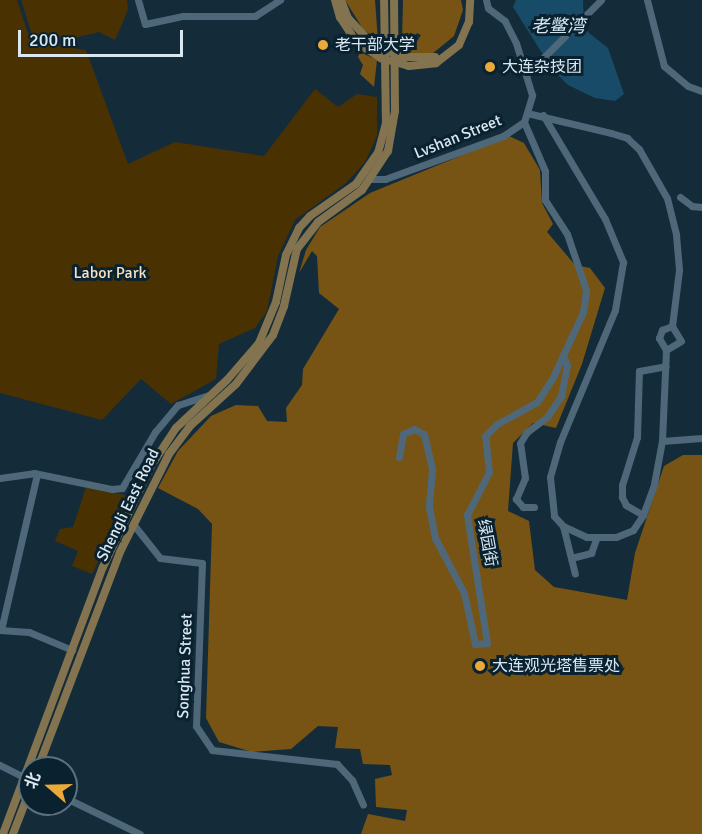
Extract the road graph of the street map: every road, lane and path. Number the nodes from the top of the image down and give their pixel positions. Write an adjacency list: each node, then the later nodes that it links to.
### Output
1 (138, 0): 2 (street)
2 (280, 0)
3 (335, 0): 8 (main road)
4 (341, 0): 7 (main road)
5 (384, 0): 12 (main road, Shengli East Road)
6 (395, 0): 12 (main road, Shengli East Road)
7 (464, 0)
8 (470, 0)
9 (486, 0): 14 (street, Lvshan Street)
10 (601, 0): 14 (street)
11 (647, 0): 15 (street)
12 (391, 40): 13 (main road, Shengli East Road)
13 (391, 73): 19 (main road, Shengli East Road); 26 (main road)
14 (526, 75): 16 (street, Lvshan Street)
15 (702, 91)
16 (526, 113): 17 (street); 18 (street, Lvshan Street)
17 (543, 115): 22 (street); 35 (street)
18 (524, 122): 19 (street, Lvshan Street); 24 (street, 绿园街)
19 (372, 179): 34 (main road, Shengli East Road)
20 (680, 197): 21 (street)
21 (702, 207)
22 (672, 326): 23 (street); 23 (street)
23 (666, 350): 25 (street)
24 (563, 355): 29 (street, 绿园街); 32 (street)
25 (666, 366): 28 (street); 33 (street)
26 (209, 395): 30 (street); 40 (main road)
27 (702, 438): 28 (street)
28 (662, 441): 33 (street)
29 (399, 457)
30 (37, 474): 31 (street); 39 (street)
31 (0, 477)
32 (534, 507)
33 (644, 515): 36 (street)
34 (133, 524): 41 (main road, Shengli East Road); 45 (street, Songhua Street)
35 (562, 526): 36 (street); 37 (street)
36 (596, 539): 37 (street)
37 (571, 558): 38 (street)
38 (575, 574)
39 (1, 630): 40 (street)
40 (72, 650): 47 (main road)
41 (43, 756)
42 (0, 765): 43 (street)
43 (18, 774)
44 (78, 804): 49 (street)
45 (363, 805)
46 (20, 816): 48 (main road)
47 (3, 834)
48 (13, 834)
49 (140, 834)

